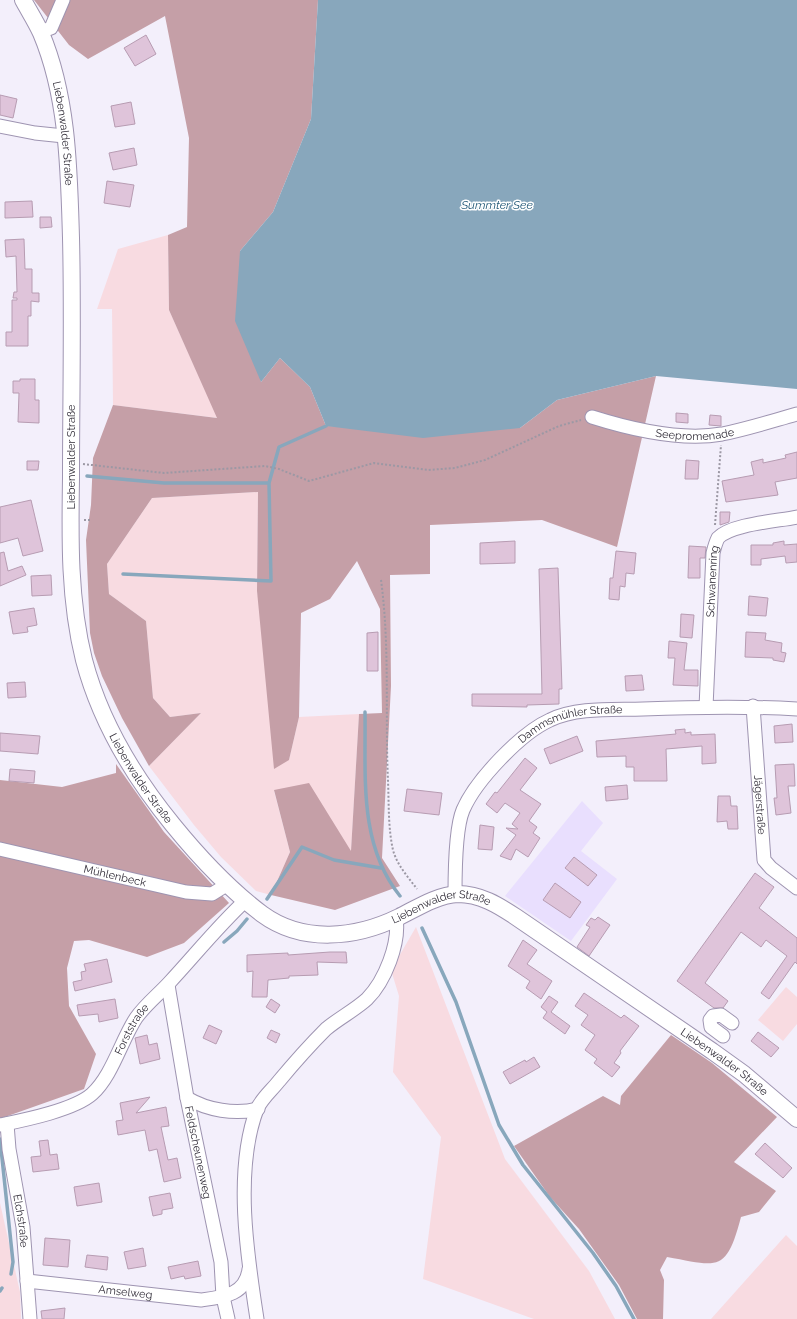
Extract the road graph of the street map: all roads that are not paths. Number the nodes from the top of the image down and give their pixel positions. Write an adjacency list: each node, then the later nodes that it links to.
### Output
1 (23, 0): 3 (main road, Liebenwalder Straße)
2 (63, 0): 3 (street)
3 (40, 32): 5 (main road, Liebenwalder Straße)
4 (0, 126): 5 (street)
5 (64, 136): 13 (main road, Liebenwalder Straße)
6 (797, 414): 7 (street, Seepromenade)
7 (592, 417)
8 (797, 517): 10 (street, Schwanenring)
9 (753, 706): 10 (street, Dammsmühler Straße); 11 (street, Dammsmühler Straße); 14 (street, Jägerstraße)
10 (706, 707): 15 (street, Dammsmühler Straße)
11 (797, 709)
12 (0, 848): 13 (street, Mühlenbeck)
13 (228, 884): 16 (main road, Liebenwalder Straße)
14 (797, 888)
15 (455, 894): 17 (main road, Liebenwalder Straße); 23 (main road, Liebenwalder Straße)
16 (246, 900): 17 (main road, Liebenwalder Straße); 18 (street, Forststraße)
17 (396, 918): 22 (street)
18 (168, 985): 21 (street, Feldscheunenweg); 24 (street, Forststraße)
19 (732, 1023): 20 (street)
20 (723, 1036)
21 (187, 1098): 22 (street); 27 (street, Feldscheunenweg)
22 (258, 1109): 25 (street)
23 (797, 1119)
24 (3, 1124): 26 (street, Elchstraße)
25 (250, 1265): 27 (street, Amselweg); 30 (street)
26 (27, 1282): 27 (street, Amselweg); 28 (street, Elchstraße)
27 (223, 1297): 29 (street, Feldscheunenweg)
28 (30, 1319)
29 (228, 1319)
30 (257, 1319)

